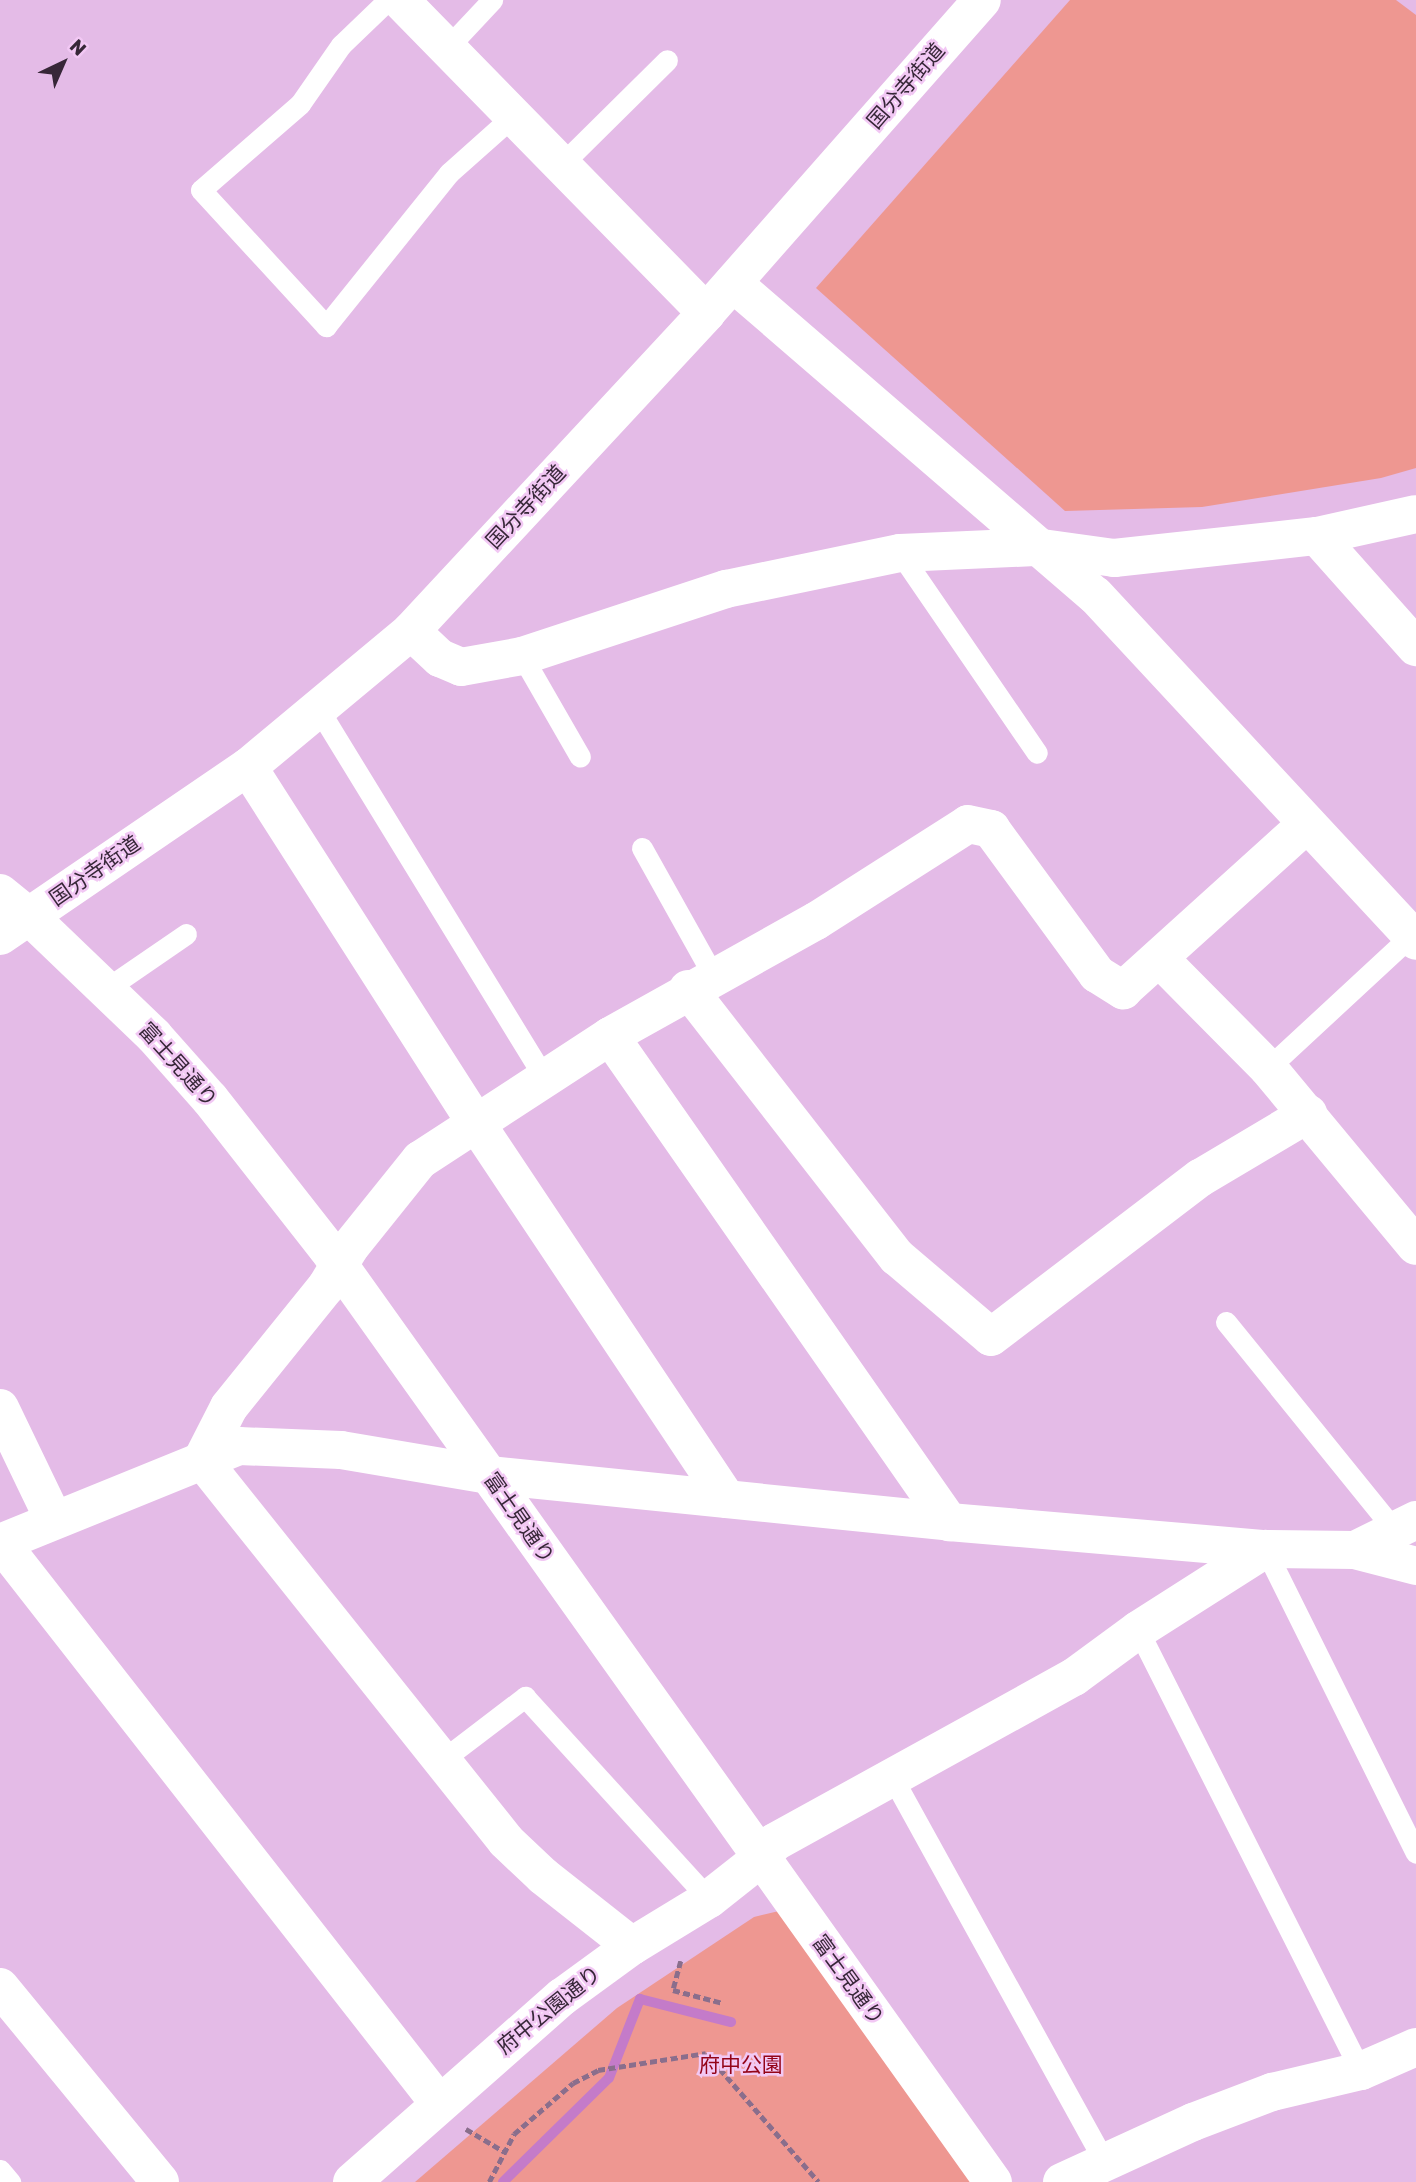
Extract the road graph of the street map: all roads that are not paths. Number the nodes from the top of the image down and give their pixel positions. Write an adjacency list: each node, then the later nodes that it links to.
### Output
1 (388, 0): 7 (lane)
2 (400, 0): 5 (street)
3 (492, 0): 5 (lane)
4 (982, 0): 9 (street, 国分寺街道)
5 (447, 48): 7 (street)
6 (667, 60): 8 (lane)
7 (514, 115): 8 (street)
8 (561, 165): 10 (street)
9 (733, 283): 10 (street, 国分寺街道); 13 (street)
10 (706, 313): 15 (street, 国分寺街道)
11 (1416, 514): 12 (street)
12 (1317, 536): 13 (street); 16 (street)
13 (1035, 547): 14 (street); 22 (street)
14 (900, 553): 17 (street); 19 (lane)
15 (411, 631): 17 (street); 18 (street, 国分寺街道)
16 (1416, 647)
17 (522, 656): 20 (lane)
18 (319, 710): 21 (street, 国分寺街道); 33 (lane)
19 (1037, 753)
20 (580, 757)
21 (248, 766): 25 (street, 国分寺街道); 35 (street)
22 (1307, 824): 27 (street); 28 (street)
23 (642, 848): 29 (lane)
24 (0, 893): 25 (street, 富士見通り)
25 (15, 926): 30 (street, 富士見通り)
26 (186, 934): 30 (lane)
27 (1414, 936): 32 (lane)
28 (1160, 959): 29 (street); 32 (street)
29 (700, 982): 31 (street); 34 (street)
30 (106, 989): 37 (street, 富士見通り)
31 (610, 1035): 33 (street); 44 (street)
32 (1268, 1068): 34 (street)
33 (544, 1077): 35 (street)
34 (1308, 1114): 36 (street)
35 (476, 1123): 37 (street); 42 (street)
36 (1416, 1246)
37 (340, 1265): 40 (street); 41 (street, 富士見通り)
38 (1226, 1322): 45 (lane)
39 (0, 1408): 43 (street)
40 (202, 1460): 41 (street); 43 (street); 51 (street)
41 (489, 1475): 42 (street); 54 (street, 富士見通り)
42 (727, 1499): 44 (street)
43 (54, 1520): 46 (street)
44 (949, 1522): 47 (street)
45 (1405, 1526): 48 (street)
46 (1, 1543): 60 (street)
47 (1265, 1549): 48 (street); 50 (street, 府中公園通り); 53 (lane)
48 (1355, 1550): 49 (street)
49 (1416, 1566)
50 (1138, 1630): 52 (street, 府中公園通り); 59 (lane)
51 (442, 1762): 55 (lane); 56 (street)
52 (891, 1775): 54 (street, 府中公園通り); 61 (lane)
53 (1416, 1853)
54 (761, 1858): 55 (street, 府中公園通り); 66 (street, 富士見通り)
55 (709, 1899): 56 (street, 府中公園通り)
56 (632, 1946): 60 (street, 府中公園通り)
57 (0, 1987): 64 (street)
58 (1416, 2048): 59 (street)
59 (1362, 2071): 61 (street)
60 (448, 2113): 65 (street, 府中公園通り)
61 (1104, 2161): 67 (street)
62 (0, 2170): 63 (lane)
63 (10, 2182)
64 (160, 2182)
65 (352, 2182)
66 (993, 2182)
67 (1062, 2182)

